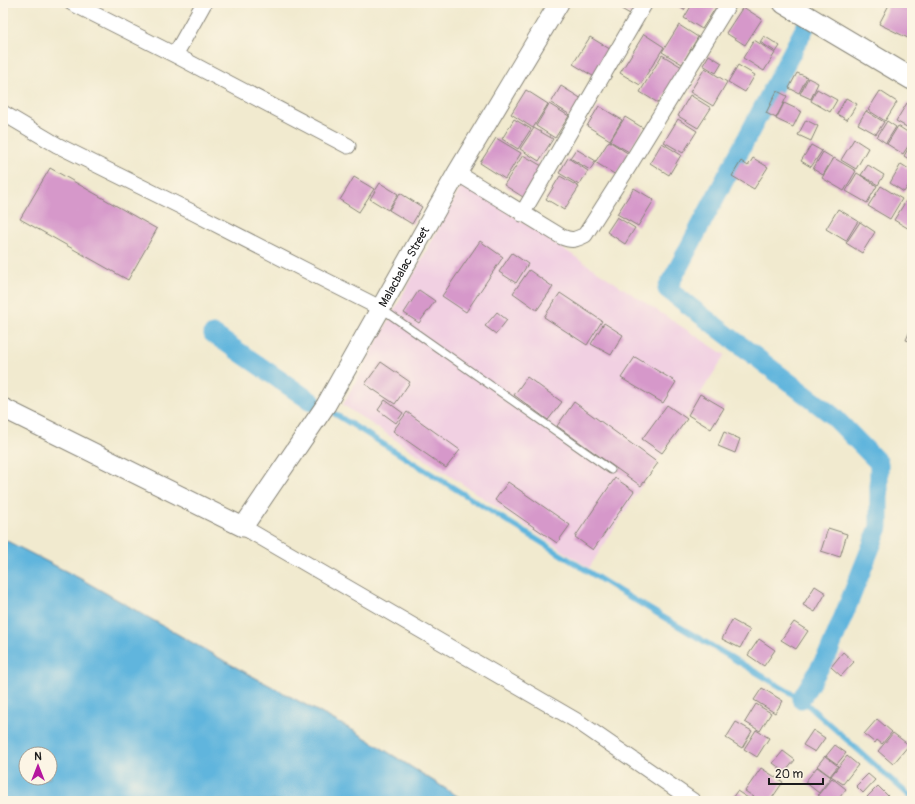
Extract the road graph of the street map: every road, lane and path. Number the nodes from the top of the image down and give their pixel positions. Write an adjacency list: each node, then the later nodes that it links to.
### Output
1 (72, 3): 7 (street)
2 (204, 3): 7 (street)
3 (558, 3): 11 (street, Malacbalac Street)
4 (645, 3): 12 (street)
5 (729, 3): 12 (street)
6 (784, 3): 8 (main road)
7 (175, 55): 10 (street)
8 (912, 78)
9 (3, 113): 13 (street)
10 (348, 146)
11 (457, 172): 12 (street); 13 (street, Malacbalac Street)
12 (522, 214)
13 (380, 308): 15 (lane); 16 (street, Malacbalac Street)
14 (3, 408): 16 (street)
15 (611, 470)
16 (243, 527): 17 (street)
17 (693, 801)

